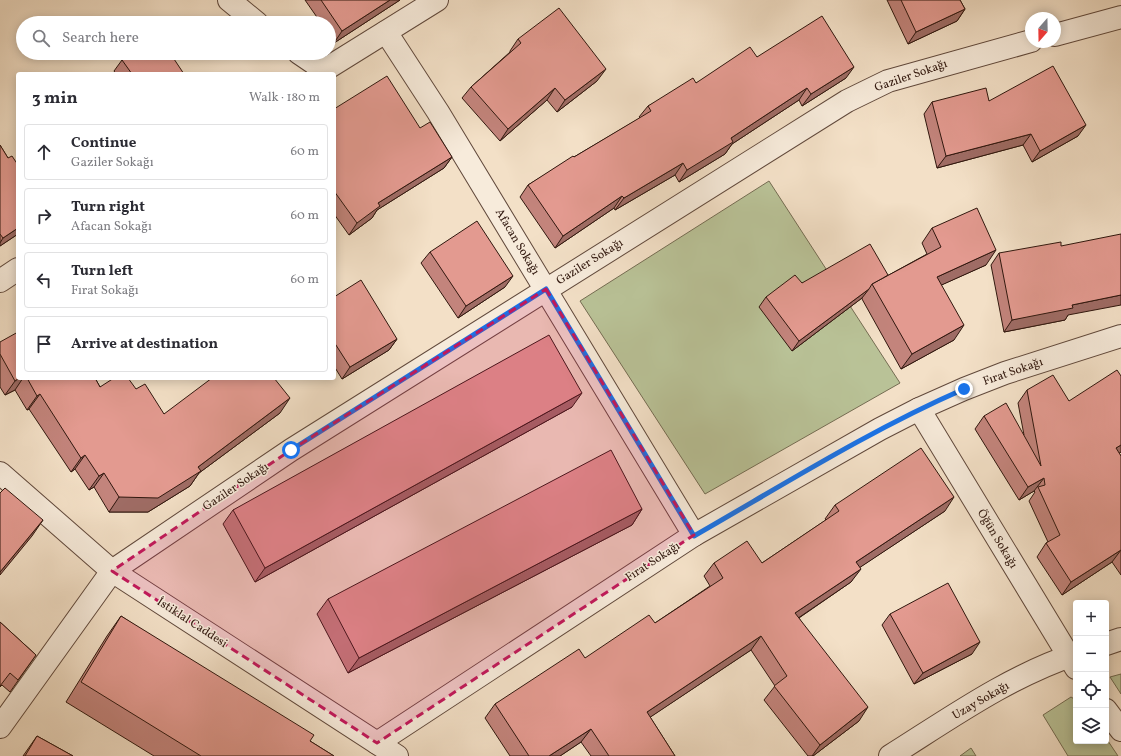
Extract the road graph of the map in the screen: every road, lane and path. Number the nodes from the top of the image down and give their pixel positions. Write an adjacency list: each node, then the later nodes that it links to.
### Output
1 (229, 0): 3 (street)
2 (437, 0): 5 (street)
3 (248, 16)
4 (1121, 17): 6 (street)
5 (386, 32): 9 (street); 12 (street, Afacan Sokağı)
6 (1061, 33)
7 (1025, 43): 12 (street, Gaziler Sokağı)
8 (307, 60): 9 (street)
9 (321, 72)
10 (16, 270): 11 (street)
11 (0, 281)
12 (546, 289): 16 (street, Afacan Sokağı); 17 (street, Gaziler Sokağı)
13 (1121, 336): 14 (street, Fırat Sokağı)
14 (919, 409): 16 (street, Fırat Sokağı); 20 (street, Öğün Sokağı)
15 (0, 472): 17 (street, İstiklal Caddesi)
16 (694, 536): 24 (street, Fırat Sokağı)
17 (112, 571): 22 (street, Gaziler Sokağı); 24 (street, İstiklal Caddesi)
18 (1121, 639): 19 (street)
19 (1109, 643)
20 (1073, 659): 26 (street, Uzay Sokağı)
21 (1109, 714): 23 (street)
22 (0, 727)
23 (1121, 730)
24 (377, 743): 25 (street, İstiklal Caddesi)
25 (397, 756)
26 (890, 756)

